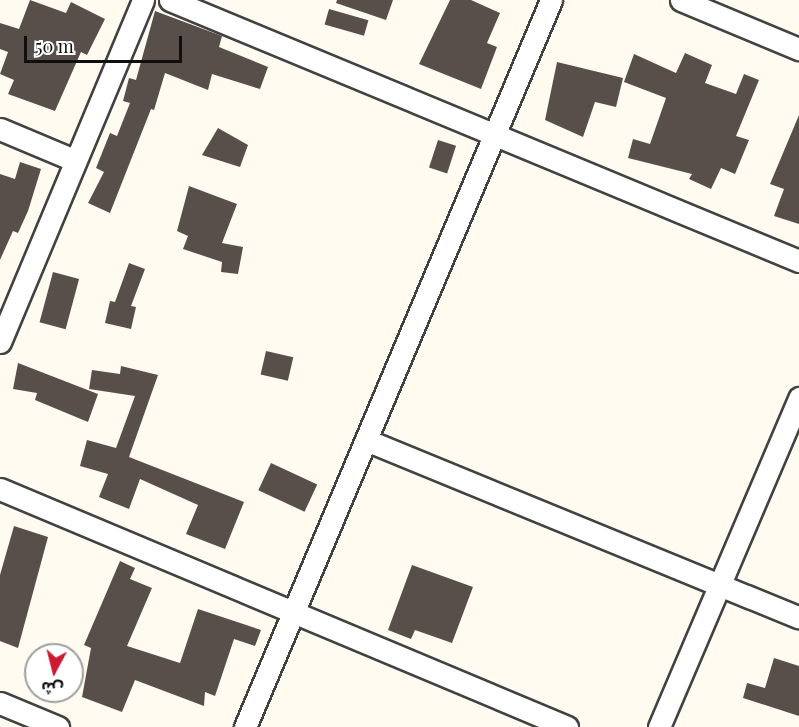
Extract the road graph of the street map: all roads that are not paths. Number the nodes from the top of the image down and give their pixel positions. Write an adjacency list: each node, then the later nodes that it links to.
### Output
1 (143, 0): 8 (street)
2 (170, 0): 7 (street)
3 (551, 0): 7 (street)
4 (681, 0): 5 (street)
5 (799, 49)
6 (0, 129): 8 (street)
7 (494, 134): 9 (street); 12 (street)
8 (76, 161): 10 (street)
9 (799, 261)
10 (0, 341)
11 (799, 398): 14 (street)
12 (366, 440): 14 (street); 15 (street)
13 (0, 489): 15 (street)
14 (719, 585): 16 (street); 21 (street)
15 (293, 612): 19 (street); 20 (street)
16 (799, 618)
17 (0, 704): 18 (street)
18 (58, 727)
19 (245, 727)
20 (567, 727)
21 (659, 727)

